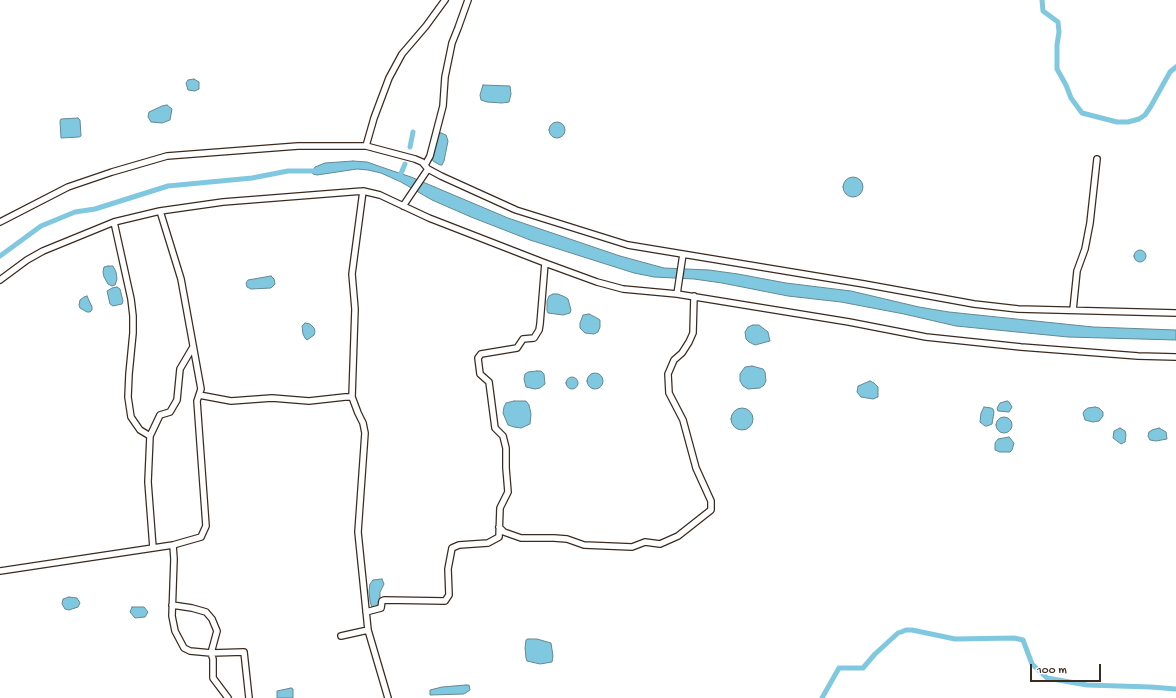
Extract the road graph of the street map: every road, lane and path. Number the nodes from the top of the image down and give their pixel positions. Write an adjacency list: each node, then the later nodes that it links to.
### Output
1 (445, 0): 3 (street)
2 (468, 0): 5 (street)
3 (366, 146): 5 (street); 9 (street)
4 (1097, 159): 16 (street)
5 (427, 167): 7 (street); 11 (street)
6 (363, 191): 7 (street); 8 (street); 21 (street)
7 (403, 206): 12 (street)
8 (160, 211): 10 (street); 18 (street)
9 (0, 222)
10 (114, 222): 13 (street); 22 (street)
11 (682, 254): 14 (street); 16 (street)
12 (545, 263): 14 (street); 23 (street)
13 (0, 280)
14 (677, 294): 15 (street)
15 (694, 296): 19 (street); 23 (street)
16 (1073, 310): 17 (street)
17 (1176, 313)
18 (194, 348): 20 (street); 22 (street)
19 (1176, 357)
20 (199, 394): 21 (street); 24 (street)
21 (352, 398): 28 (street)
22 (150, 436): 25 (street)
23 (499, 527): 28 (street)
24 (173, 545): 25 (street); 27 (street)
25 (153, 548): 26 (street)
26 (0, 571)
27 (172, 605): 31 (street); 31 (street)
28 (366, 612): 29 (street)
29 (368, 630): 30 (street); 34 (street)
30 (341, 636)
31 (211, 653): 32 (street); 33 (street)
32 (228, 698)
33 (249, 698)
34 (388, 698)

